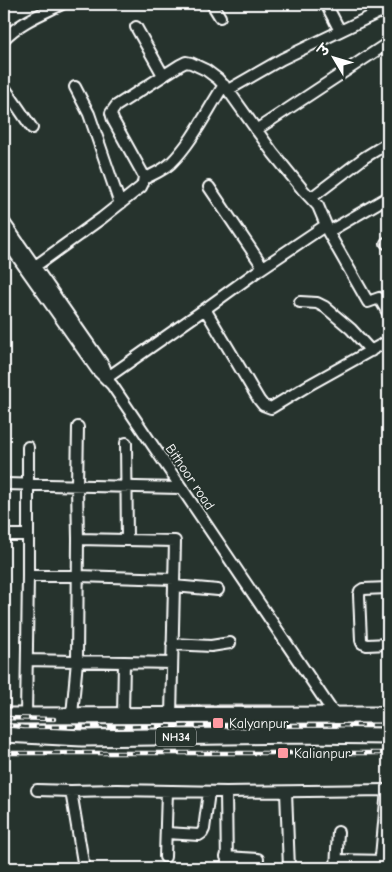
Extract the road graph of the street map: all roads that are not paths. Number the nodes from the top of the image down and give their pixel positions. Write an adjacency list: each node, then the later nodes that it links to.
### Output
1 (62, 4): 8 (street)
2 (212, 4): 5 (street)
3 (326, 4): 7 (street)
4 (386, 12): 7 (street)
5 (220, 18)
6 (136, 27): 10 (street)
7 (340, 31): 13 (street)
8 (4, 39)
9 (388, 43): 15 (street)
10 (163, 76): 13 (street); 17 (street)
11 (4, 87): 14 (street)
12 (75, 87): 21 (street)
13 (226, 87): 15 (street); 17 (street)
14 (32, 128)
15 (256, 130): 20 (street)
16 (388, 144): 20 (street)
17 (144, 179): 21 (street)
18 (209, 187): 26 (street)
19 (388, 197): 23 (street)
20 (311, 198): 23 (street)
21 (120, 204): 25 (street)
22 (4, 222): 25 (street)
23 (327, 229): 26 (street); 29 (street)
24 (4, 238): 32 (street, Bithoor road)
25 (34, 267): 32 (street)
26 (263, 267): 28 (street)
27 (300, 302): 31 (street)
28 (205, 309): 31 (street); 32 (street)
29 (388, 314)
30 (388, 341): 31 (street)
31 (371, 351)
32 (110, 381): 40 (street, Bithoor road)
33 (78, 427): 38 (street)
34 (126, 443): 39 (street)
35 (28, 447): 37 (street)
36 (4, 484): 37 (street)
37 (28, 484): 38 (street); 42 (street)
38 (77, 485): 39 (street); 43 (street)
39 (127, 488): 40 (street); 44 (street)
40 (180, 488): 59 (street, Bithoor road)
41 (4, 535): 42 (street)
42 (28, 535): 45 (street)
43 (78, 538): 44 (street); 46 (street)
44 (126, 539): 47 (street)
45 (28, 576): 46 (street); 53 (street)
46 (78, 576): 47 (street); 54 (street)
47 (174, 583): 49 (street); 51 (street)
48 (388, 588): 52 (street)
49 (218, 590)
50 (230, 643): 51 (street)
51 (172, 644): 56 (street)
52 (388, 644)
53 (27, 660): 54 (street); 62 (street)
54 (77, 661): 55 (street); 63 (street)
55 (124, 662): 56 (street); 57 (street)
56 (172, 663): 58 (street)
57 (123, 715): 58 (highway, NH34); 63 (highway, NH34)
58 (171, 715): 59 (highway, NH34)
59 (335, 715): 60 (highway, NH34); 65 (street, Bithoor road)
60 (388, 715)
61 (4, 716): 62 (highway, NH34)
62 (26, 716): 63 (highway, NH34)
63 (72, 716)
64 (4, 734): 65 (highway, NH34)
65 (349, 736): 66 (highway, NH34)
66 (388, 736)
67 (37, 790): 69 (street)
68 (388, 790): 73 (street); 74 (street)
69 (71, 791): 70 (street); 82 (street)
70 (167, 791): 71 (street); 76 (street)
71 (209, 792): 72 (street); 76 (street)
72 (226, 792): 73 (street); 78 (street)
73 (286, 792): 84 (street)
74 (387, 802): 81 (street)
75 (338, 832): 80 (street)
76 (167, 833): 77 (street)
77 (165, 857)
78 (226, 857): 79 (street); 83 (street)
79 (258, 859)
80 (336, 864): 81 (street)
81 (383, 864)
82 (84, 868)
83 (227, 868)
84 (288, 868)

